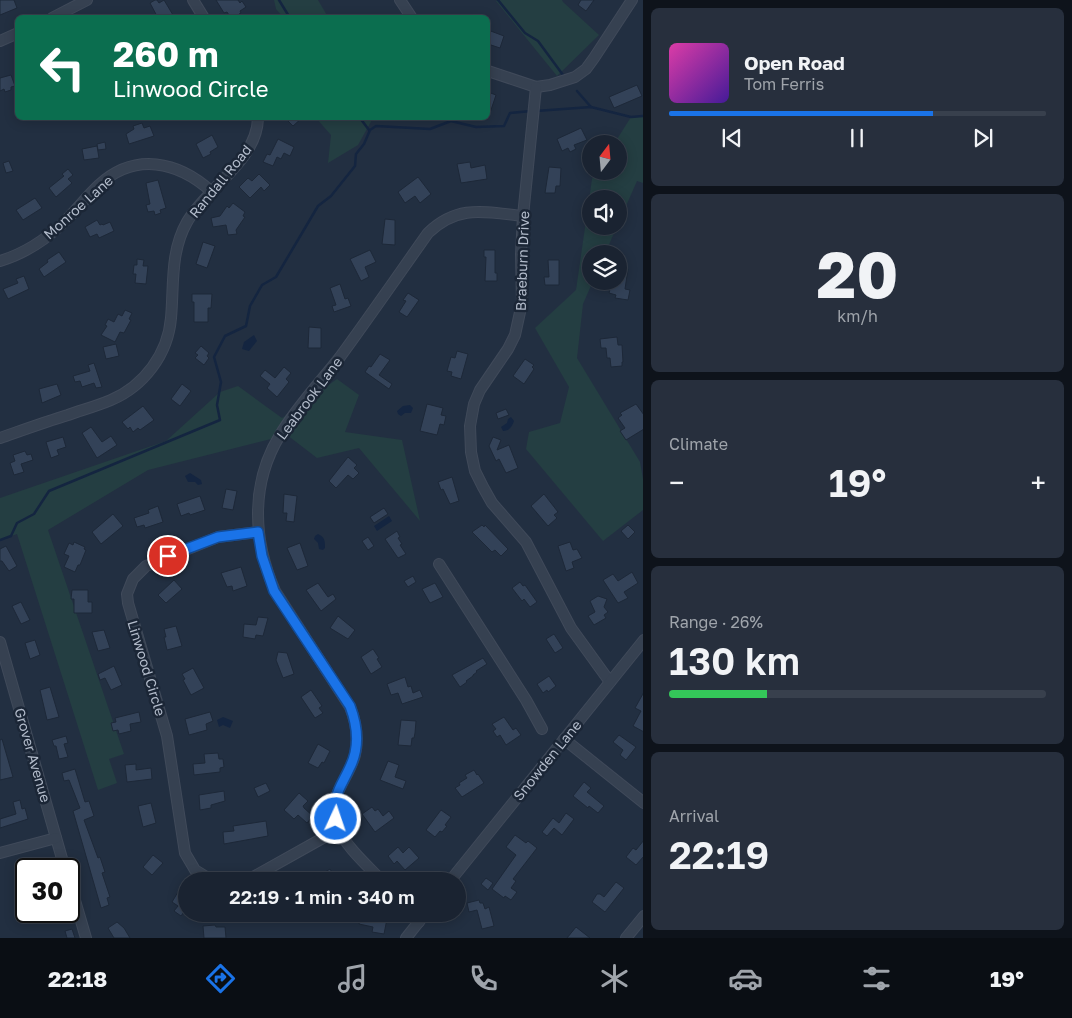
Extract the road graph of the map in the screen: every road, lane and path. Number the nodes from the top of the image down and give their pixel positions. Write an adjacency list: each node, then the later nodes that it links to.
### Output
1 (88, 0): 5 (street)
2 (193, 0): 6 (street)
3 (400, 0): 7 (street)
4 (632, 0): 11 (street)
5 (58, 15)
6 (202, 15)
7 (410, 15)
8 (15, 35): 9 (street)
9 (0, 41)
10 (490, 72): 11 (street)
11 (536, 87): 14 (street, Braeburn Drive)
12 (258, 120): 13 (street, Randall Road)
13 (212, 192): 15 (street, Monroe Lane); 16 (street, Randall Road)
14 (523, 216): 17 (street, Leabrook Lane); 21 (street, Braeburn Drive)
15 (0, 261)
16 (0, 438)
17 (258, 532): 25 (street, Leabrook Lane); 29 (street, Linwood Circle)
18 (439, 564): 22 (street)
19 (643, 640): 21 (street, Snowden Lane)
20 (0, 642): 26 (street, Grover Avenue)
21 (610, 682): 23 (street, Snowden Lane)
22 (542, 729)
23 (564, 738): 24 (street); 32 (street, Snowden Lane)
24 (643, 803)
25 (339, 829): 30 (street); 31 (street, Leabrook Lane)
26 (56, 838): 27 (street); 28 (street, Grover Avenue)
27 (0, 853)
28 (62, 858)
29 (197, 872)
30 (262, 872)
31 (374, 872)
32 (457, 872)
33 (643, 916): 38 (street)
34 (80, 918): 36 (street)
35 (415, 922): 37 (street)
36 (86, 938)
37 (406, 938)
38 (626, 938)

